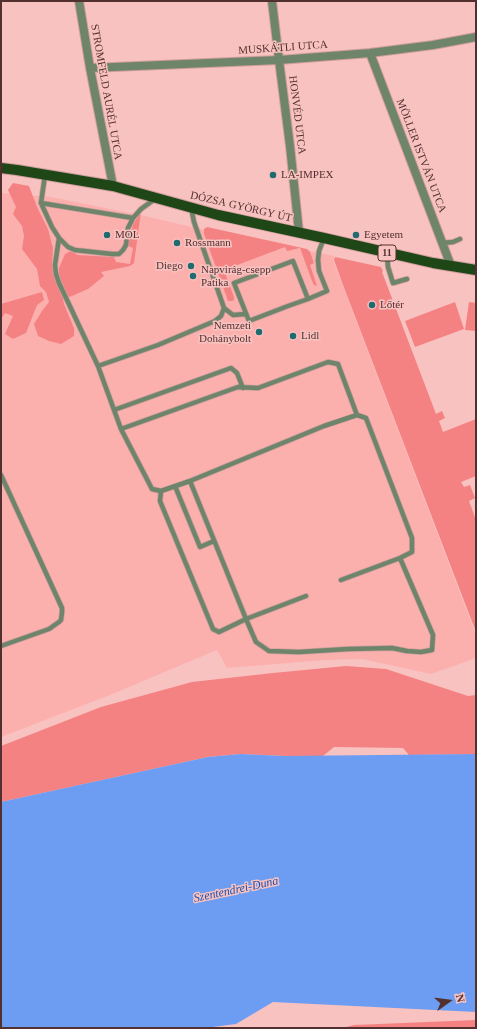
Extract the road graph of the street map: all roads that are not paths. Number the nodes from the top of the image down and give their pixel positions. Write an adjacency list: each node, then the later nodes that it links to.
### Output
1 (79, 1): 6 (street, STROMFELD AURÉL UTCA)
2 (272, 1): 5 (street, HONVÉD UTCA)
3 (476, 37): 4 (street, MUSKÁTLI UTCA)
4 (370, 53): 5 (street, MUSKÁTLI UTCA); 18 (street, MÖLLER ISTVÁN UTCA)
5 (279, 60): 6 (street, MUSKÁTLI UTCA); 14 (street, HONVÉD UTCA)
6 (90, 68): 9 (street, STROMFELD AURÉL UTCA)
7 (1, 168): 8 (main road, DÓZSA GYÖRGY ÚT / 11)
8 (45, 174): 9 (main road, DÓZSA GYÖRGY ÚT / 11); 11 (lane)
9 (112, 186): 10 (main road, DÓZSA GYÖRGY ÚT / 11)
10 (157, 198): 12 (main road, DÓZSA GYÖRGY ÚT / 11); 13 (lane)
11 (41, 203): 13 (lane); 15 (lane)
12 (190, 208): 14 (main road, DÓZSA GYÖRGY ÚT / 11); 24 (lane)
13 (133, 218): 15 (lane)
14 (299, 232): 16 (main road, DÓZSA GYÖRGY ÚT / 11)
15 (59, 238): 26 (lane)
16 (324, 238): 19 (main road, DÓZSA GYÖRGY ÚT / 11); 23 (lane)
17 (460, 239): 18 (lane)
18 (442, 243): 20 (street, MÖLLER ISTVÁN UTCA)
19 (387, 253): 20 (main road, DÓZSA GYÖRGY ÚT / 11); 22 (lane)
20 (451, 266): 21 (main road, DÓZSA GYÖRGY ÚT / 11)
21 (476, 270)
22 (407, 279)
23 (308, 299): 25 (lane); 25 (lane)
24 (224, 308): 25 (lane); 26 (lane)
25 (246, 314)
26 (98, 366): 28 (lane)
27 (243, 388): 28 (lane); 29 (lane); 30 (lane)
28 (114, 410): 30 (lane)
29 (357, 415): 32 (lane); 36 (lane)
30 (121, 429): 34 (lane)
31 (1, 475): 40 (lane)
32 (190, 481): 33 (lane); 35 (lane)
33 (175, 486): 34 (lane); 35 (lane)
34 (161, 491): 39 (lane)
35 (214, 541): 39 (lane)
36 (400, 558): 37 (lane); 39 (lane)
37 (341, 580)
38 (306, 596): 39 (lane)
39 (246, 619)
40 (1, 646)

